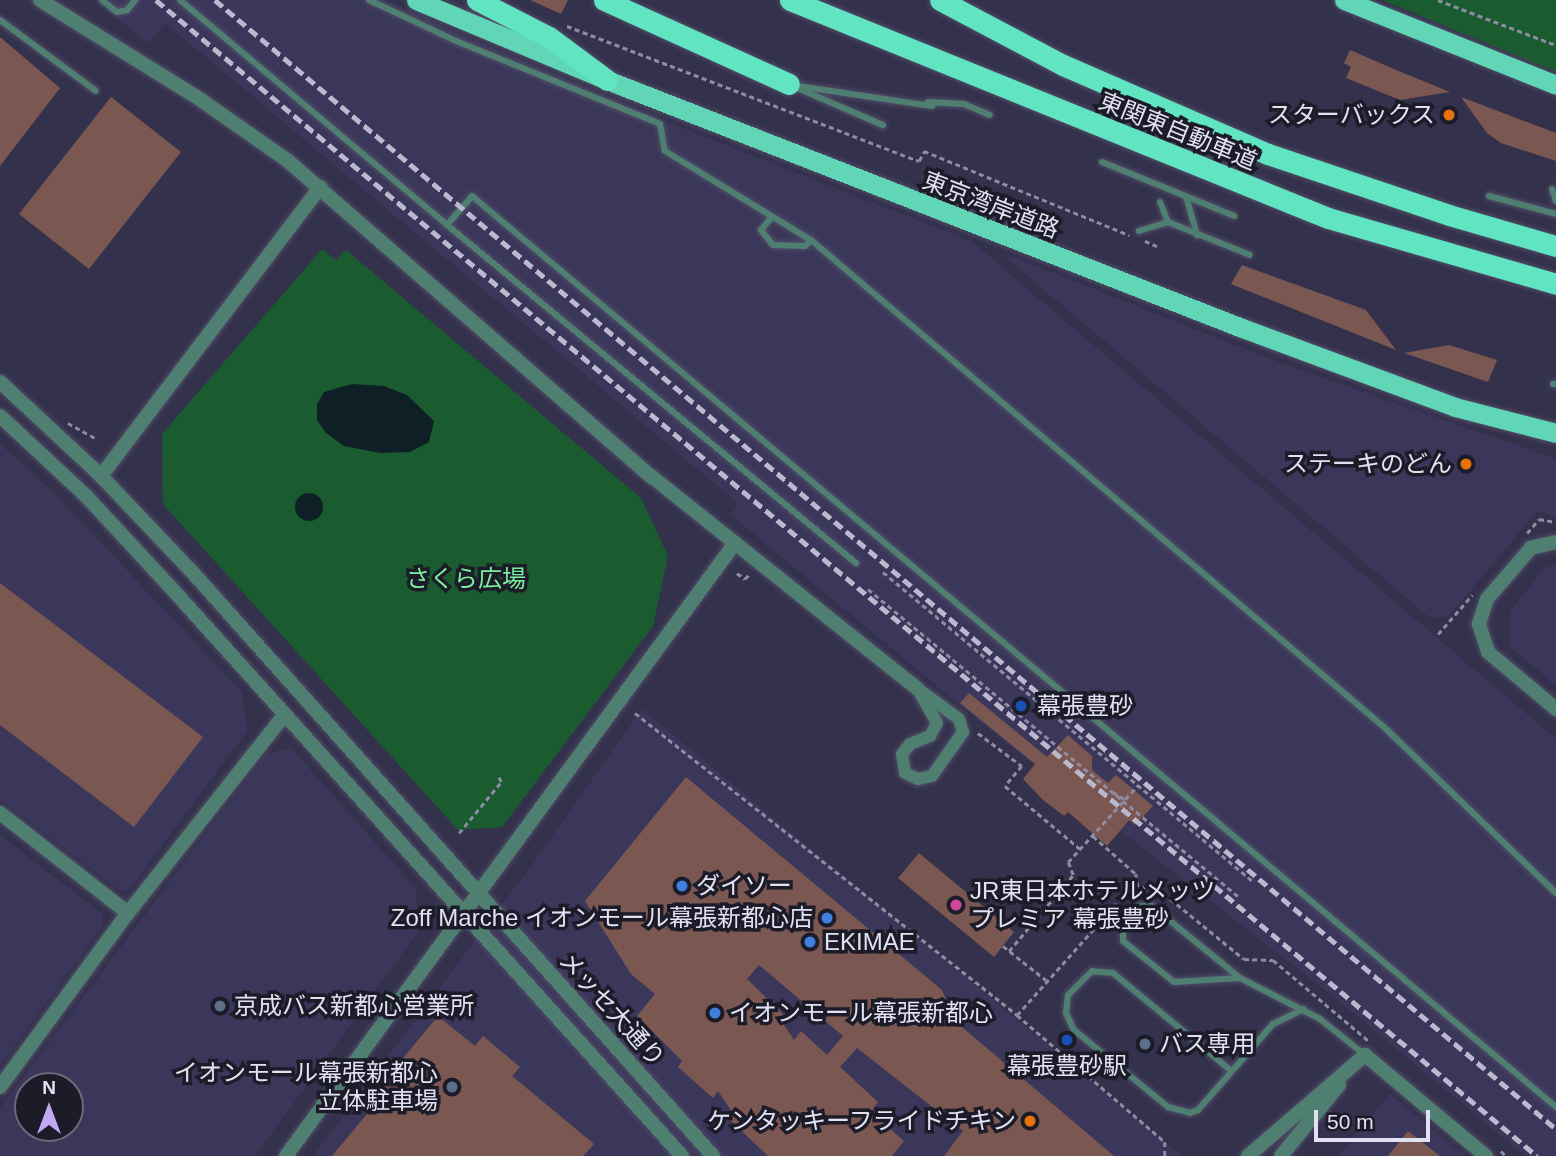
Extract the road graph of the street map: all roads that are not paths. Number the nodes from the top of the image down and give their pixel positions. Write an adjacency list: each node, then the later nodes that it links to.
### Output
1 (40, 0): 22 (street)
2 (102, 0): 3 (lane)
3 (135, 0)
4 (180, 0): 32 (lane)
5 (369, 0): 30 (lane)
6 (416, 0): 13 (highway, 東京湾岸道路)
7 (477, 0): 13 (highway)
8 (604, 0): 14 (highway)
9 (790, 0): 38 (highway, 東関東自動車道)
10 (940, 0): 36 (highway, 東関東自動車道)
11 (1344, 0): 15 (highway)
12 (0, 20): 16 (lane)
13 (607, 80): 40 (highway, 東京湾岸道路)
14 (789, 84): 17 (lane); 20 (lane)
15 (1556, 85)
16 (96, 91)
17 (920, 101): 18 (lane); 19 (lane)
18 (932, 106)
19 (990, 116)
20 (883, 125)
21 (1102, 162): 24 (lane)
22 (320, 187): 44 (street); 46 (street)
23 (1552, 189): 26 (lane)
24 (1186, 196): 29 (lane); 34 (lane)
25 (1489, 196): 28 (lane)
26 (1556, 201)
27 (1160, 202): 31 (lane)
28 (1556, 214)
29 (1234, 216)
30 (772, 217): 35 (lane); 35 (lane)
31 (1168, 222): 33 (lane); 34 (lane)
32 (447, 225): 47 (lane); 61 (lane)
33 (1139, 232)
34 (1196, 235): 37 (lane)
35 (811, 240): 53 (lane)
36 (1556, 246)
37 (1250, 256)
38 (1556, 284)
39 (0, 382): 44 (street, メッセ大通り)
40 (1455, 407): 42 (highway, 東京湾岸道路); 43 (highway)
41 (0, 416): 50 (street, メッセ大通り)
42 (1556, 433)
43 (1556, 443)
44 (101, 476): 52 (street, メッセ大通り)
45 (1556, 542): 49 (street)
46 (735, 543): 48 (street); 52 (street)
47 (856, 563)
48 (918, 688): 48 (street)
49 (1556, 709)
50 (285, 714): 54 (street); 55 (street, メッセ大通り)
51 (0, 814): 54 (street)
52 (476, 893): 55 (street); 64 (street, メッセ大通り)
53 (1556, 894)
54 (128, 913): 60 (street)
55 (462, 913): 62 (street); 63 (street, メッセ大通り)
56 (1240, 978): 56 (lane); 57 (lane)
57 (1304, 1009): 58 (lane); 59 (lane)
58 (1365, 1055): 65 (street); 66 (street); 67 (street)
59 (1229, 1069): 59 (lane)
60 (0, 1087)
61 (1556, 1107)
62 (286, 1156)
63 (682, 1156)
64 (713, 1156)
65 (1248, 1156)
66 (1281, 1156)
67 (1486, 1156)

